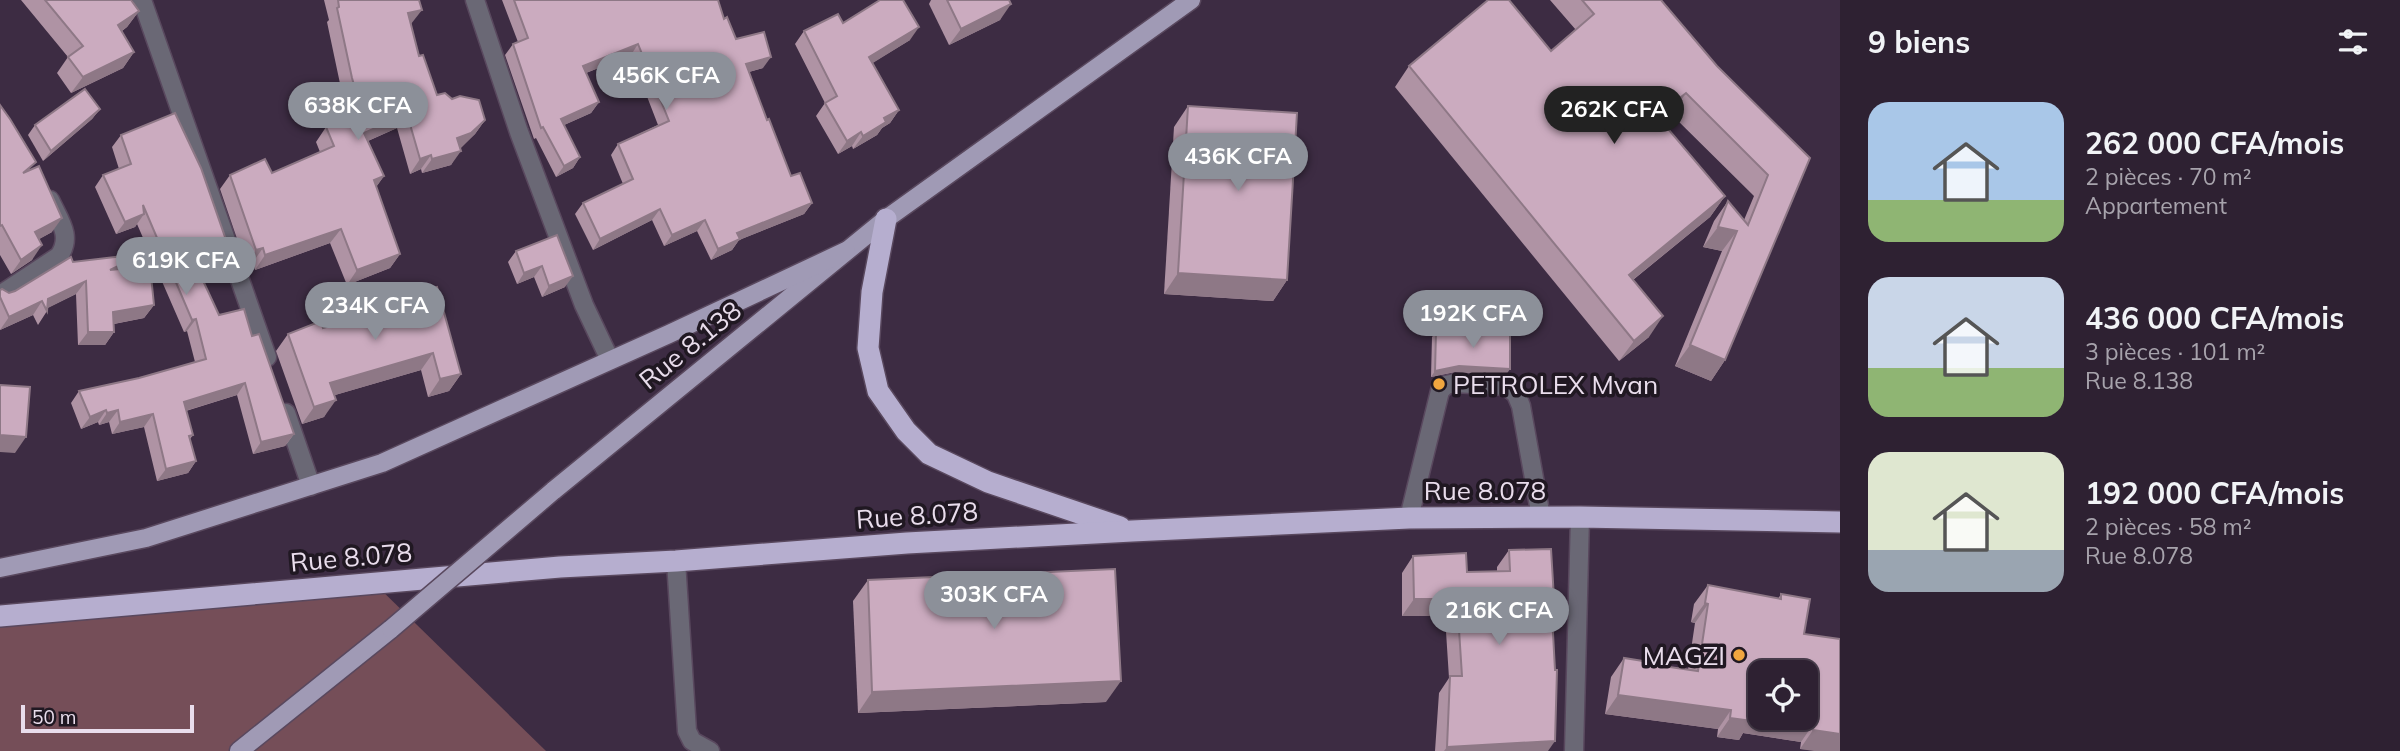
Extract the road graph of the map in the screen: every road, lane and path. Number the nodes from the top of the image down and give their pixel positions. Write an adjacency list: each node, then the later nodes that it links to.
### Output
1 (142, 0): 9 (street)
2 (475, 0): 8 (street)
3 (1191, 0): 5 (main road, Rue 8.138)
4 (41, 179): 7 (street)
5 (886, 219): 6 (main road, Rue 8.138); 16 (highway)
6 (846, 251): 8 (main road); 20 (main road, Rue 8.138, bridge)
7 (0, 295)
8 (610, 360): 11 (main road)
9 (271, 370)
10 (280, 396): 11 (street)
11 (311, 486): 18 (main road)
12 (1541, 517): 13 (highway, Rue 8.078); 14 (highway, Rue 8.078); 14 (street)
13 (1580, 517): 15 (highway, Rue 8.078); 22 (street)
14 (1409, 518): 16 (highway, Rue 8.078)
15 (1840, 522)
16 (1132, 531): 17 (highway, Rue 8.078)
17 (676, 561): 19 (highway, Rue 8.078); 21 (street)
18 (0, 568)
19 (0, 616)
20 (239, 751)
21 (710, 751)
22 (1574, 751)

